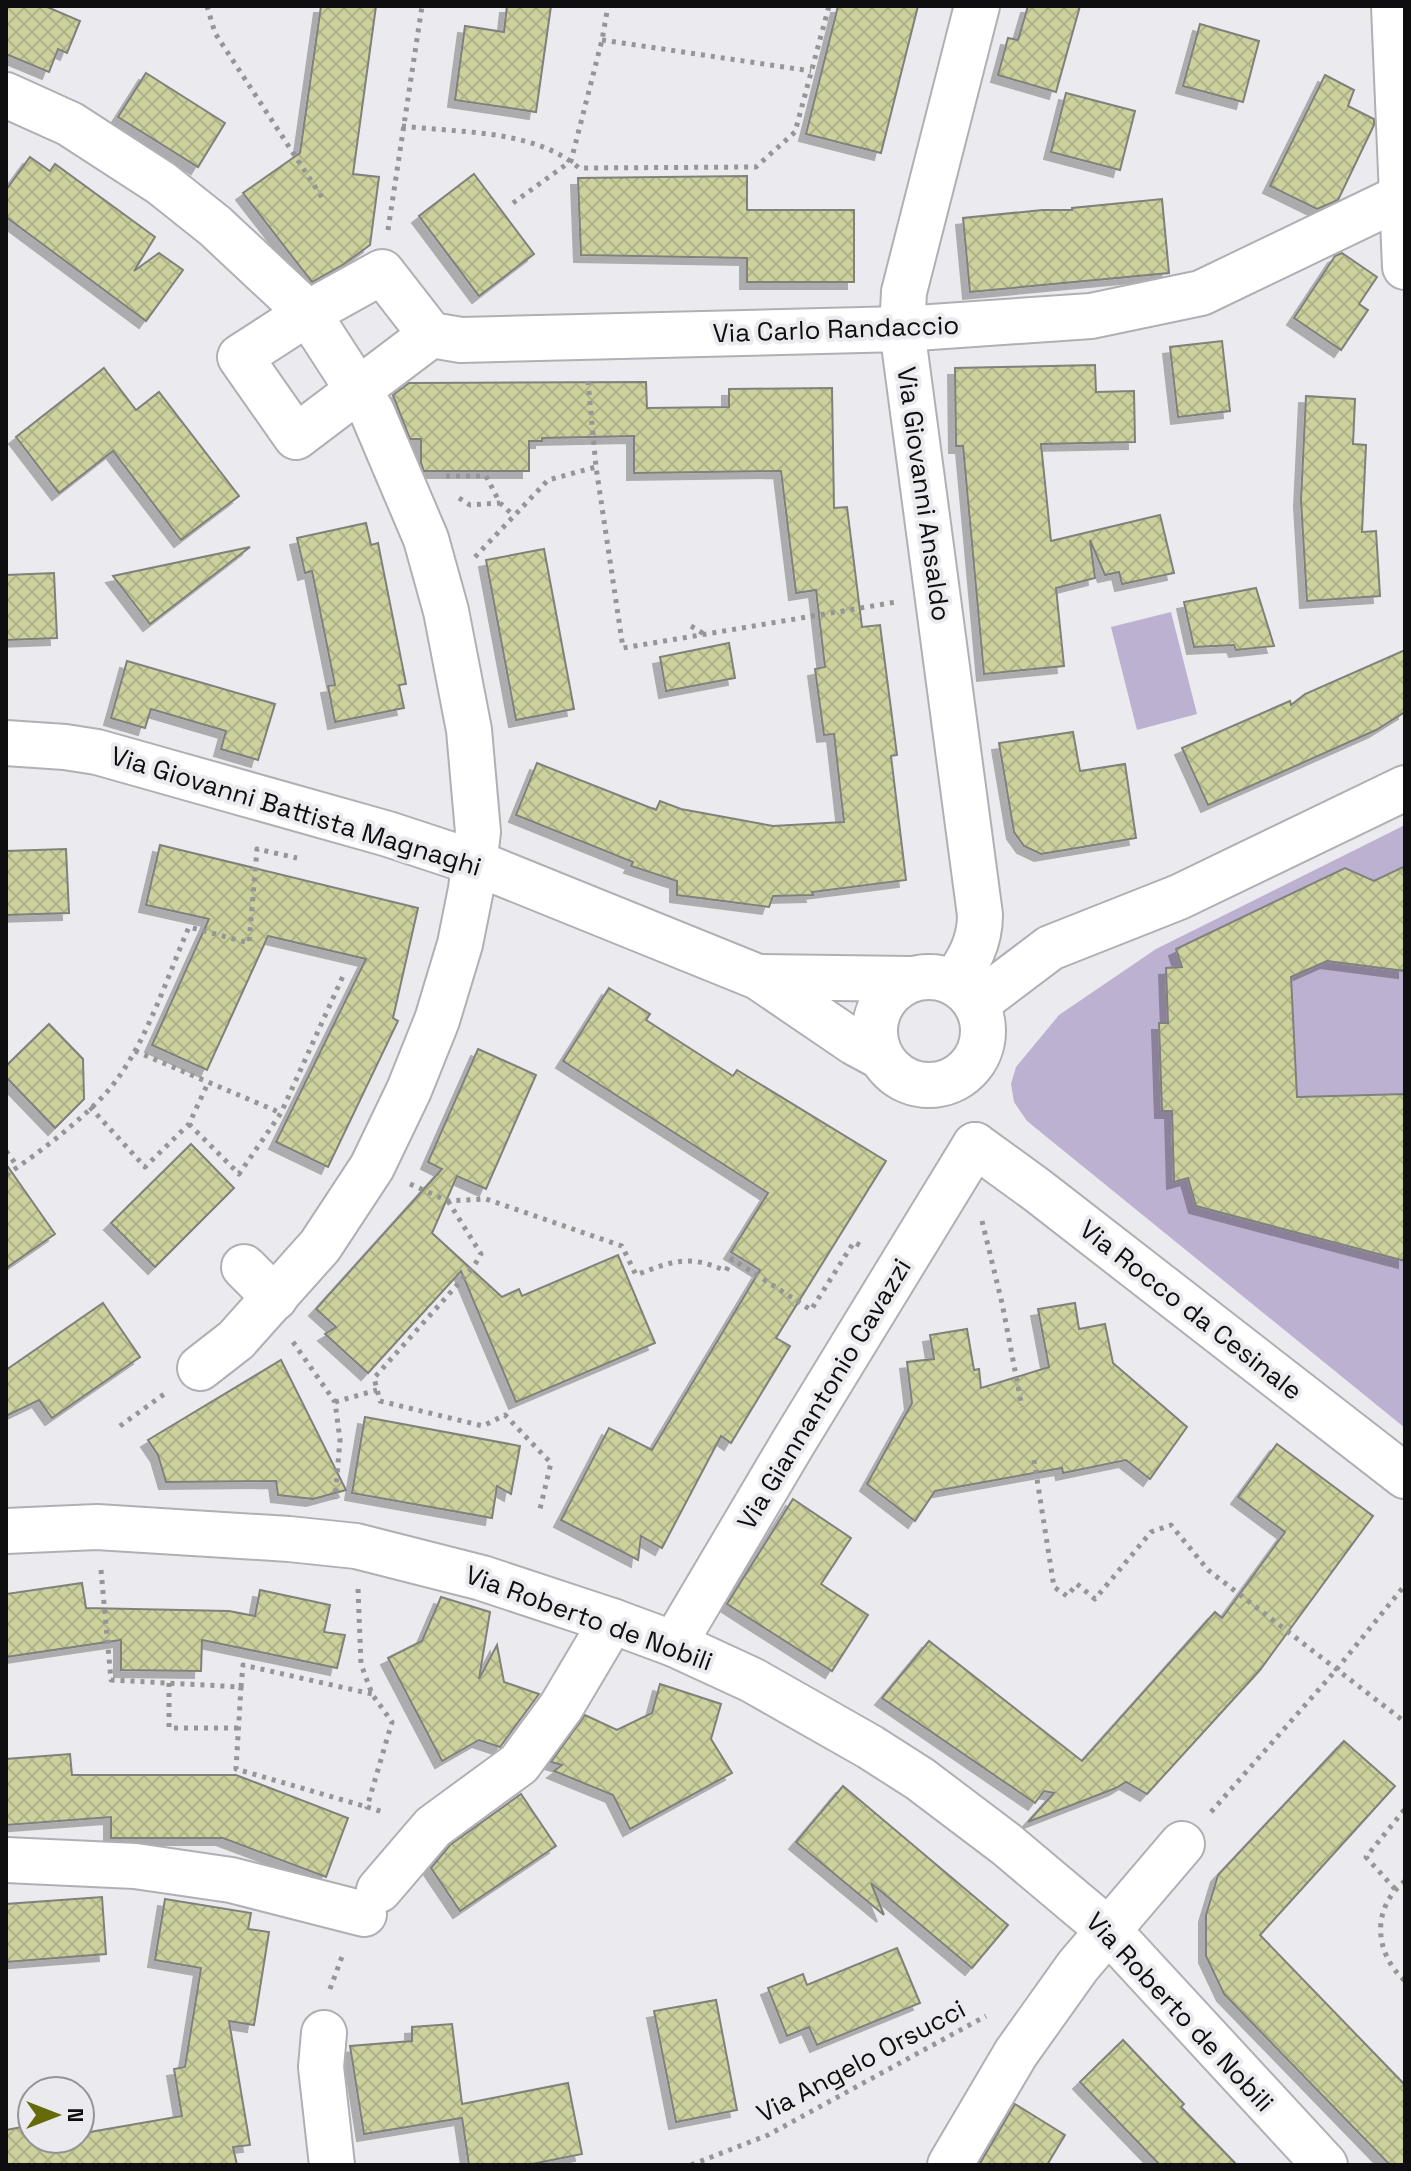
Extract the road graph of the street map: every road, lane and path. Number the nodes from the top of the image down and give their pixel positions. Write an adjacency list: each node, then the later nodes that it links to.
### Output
1 (207, 6): 13 (path)
2 (422, 6): 10 (path)
3 (608, 6): 7 (path)
4 (829, 6): 8 (path)
5 (977, 6): 18 (street, Via Giovanni Ansaldo)
6 (1394, 6): 12 (street)
7 (602, 40): 8 (path); 11 (path)
8 (811, 71): 11 (path)
9 (6, 95): 17 (street)
10 (402, 126): 11 (path); 15 (path)
11 (571, 161): 14 (path)
12 (1403, 196): 16 (street); 18 (street, Via Carlo Randaccio)
13 (325, 202)
14 (513, 203)
15 (390, 211)
16 (1405, 267)
17 (308, 313): 19 (street); 21 (street); 21 (street)
18 (902, 329): 20 (street, Via Carlo Randaccio); 28 (street, Via Giovanni Ansaldo)
19 (431, 335): 20 (street, Via Carlo Randaccio); 21 (street)
20 (588, 336): 22 (path)
21 (359, 388): 34 (street)
22 (596, 467): 26 (path); 30 (path)
23 (434, 476): 25 (path)
24 (449, 492): 25 (path)
25 (500, 503): 26 (path)
26 (513, 515): 27 (path)
27 (473, 559)
28 (938, 594): 30 (path); 38 (street, Via Giovanni Ansaldo)
29 (691, 626): 30 (path)
30 (705, 635)
31 (6, 743): 34 (street, Via Giovanni Battista Magnaghi)
32 (1405, 788): 38 (street)
33 (301, 859): 39 (path)
34 (476, 863): 36 (street, Via Giovanni Battista Magnaghi); 49 (street)
35 (343, 976): 44 (path)
36 (758, 977): 37 (street, Via Giovanni Battista Magnaghi); 40 (street, Via Giovanni Battista Magnaghi)
37 (910, 979): 38 (street); 40 (street)
38 (965, 993): 41 (street)
39 (135, 1051): 42 (path); 43 (path)
40 (881, 1057): 41 (street)
41 (953, 1079): 46 (street)
42 (208, 1083): 44 (path); 45 (path)
43 (90, 1107): 45 (path); 48 (path)
44 (281, 1113): 45 (path)
45 (189, 1124)
46 (975, 1145): 54 (street, Via Giannantonio Cavazzi); 63 (street, Via Rocco da Cesinale)
47 (6, 1151): 48 (path)
48 (18, 1167): 50 (path)
49 (372, 1167): 51 (path); 55 (street)
50 (6, 1175)
51 (448, 1201): 54 (path); 57 (path)
52 (985, 1235): 60 (path)
53 (244, 1267): 55 (street)
54 (899, 1270): 70 (street, Via Giannantonio Cavazzi)
55 (282, 1317): 56 (street); 59 (path)
56 (200, 1368)
57 (377, 1390): 59 (path); 64 (path)
58 (153, 1402): 61 (path)
59 (335, 1402): 67 (path)
60 (1022, 1407)
61 (120, 1426)
62 (1034, 1460): 71 (path)
63 (1405, 1476)
64 (540, 1509)
65 (97, 1527): 66 (street, Via Roberto de Nobili); 67 (street, Via Roberto de Nobili); 72 (path)
66 (6, 1531)
67 (344, 1545): 69 (street, Via Roberto de Nobili); 74 (path)
68 (1405, 1585): 71 (path)
69 (612, 1621): 70 (street, Via Roberto de Nobili); 79 (street)
70 (674, 1644): 85 (street, Via Roberto de Nobili)
71 (1336, 1670): 75 (path); 80 (path)
72 (169, 1683): 73 (path); 76 (path)
73 (241, 1687): 74 (path); 76 (path)
74 (372, 1694): 77 (path)
75 (1405, 1722)
76 (239, 1728): 77 (path)
77 (367, 1807): 79 (path)
78 (1405, 1809): 83 (path)
79 (433, 1827): 84 (street)
80 (1182, 1844): 85 (street)
81 (6, 1860): 84 (street)
82 (1405, 1881): 83 (path)
83 (1395, 1889): 86 (path)
84 (371, 1902): 88 (path)
85 (1107, 1929): 91 (street); 92 (street, Via Roberto de Nobili)
86 (1405, 1981)
87 (990, 2015): 90 (path, Via Angelo Orsucci)
88 (324, 2033): 89 (street)
89 (330, 2153)
90 (691, 2165)
91 (950, 2165)
92 (1325, 2165)

